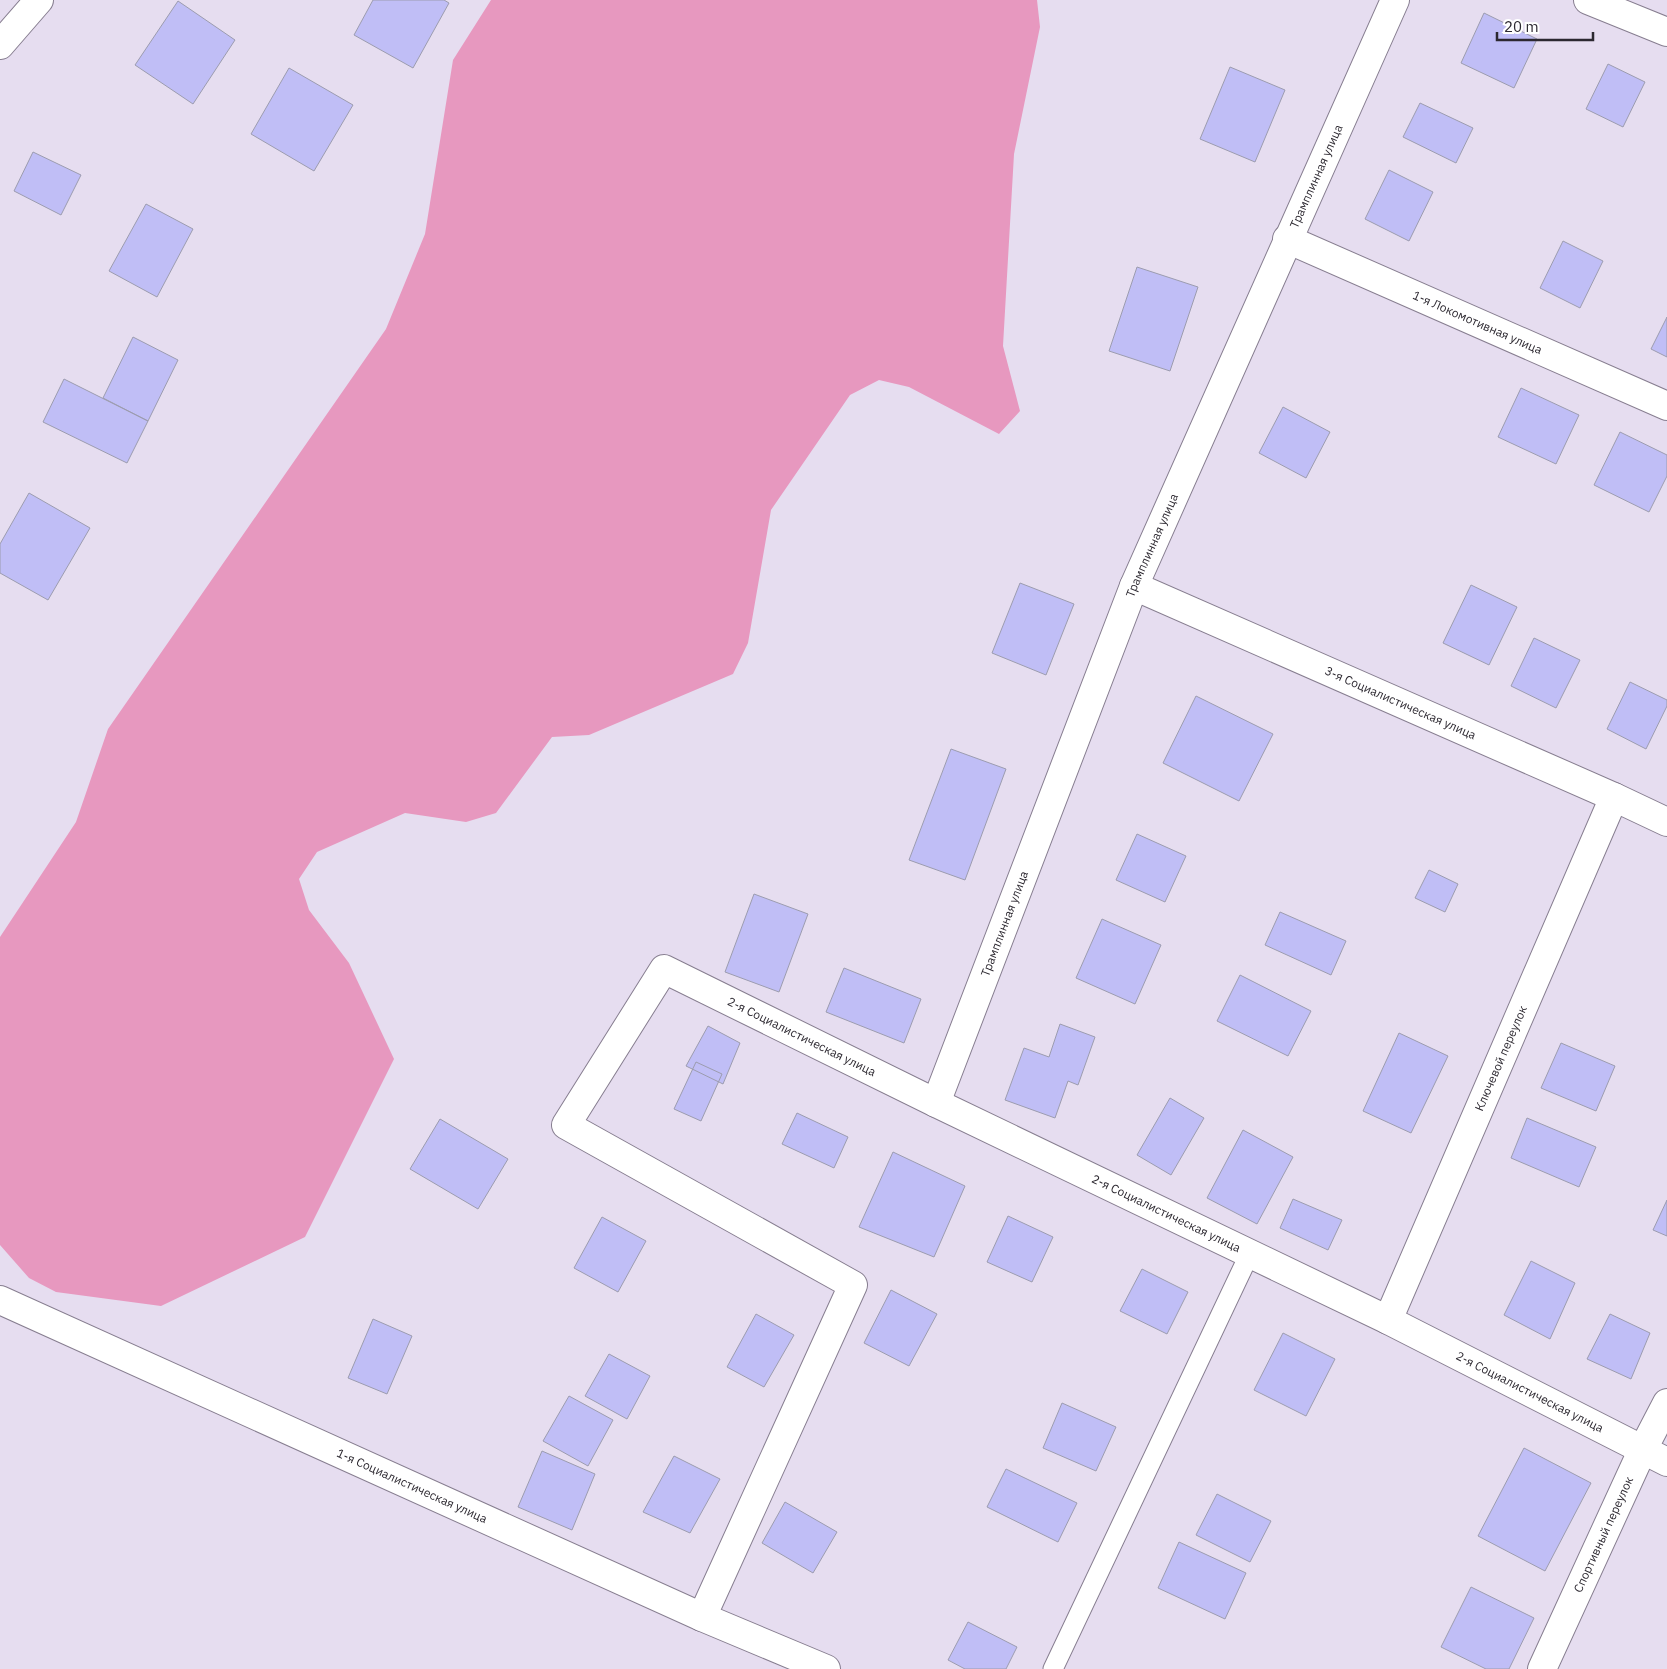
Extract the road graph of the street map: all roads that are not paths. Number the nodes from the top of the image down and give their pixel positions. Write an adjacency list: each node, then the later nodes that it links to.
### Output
1 (38, 0): 5 (street)
2 (1395, 0): 6 (street, Трамплинная улица)
3 (1588, 0): 4 (street)
4 (1667, 32)
5 (0, 45)
6 (1287, 239): 7 (street, 1-я Локомотивная улица); 8 (street, Трамплинная улица)
7 (1667, 406)
8 (1134, 586): 9 (street, 3-я Социалистическая улица); 11 (street, Трамплинная улица)
9 (1614, 797): 10 (street, 3-я Социалистическая улица); 14 (street, Ключевой переулок)
10 (1667, 822)
11 (936, 1103): 12 (street, 2-я Социалистическая улица); 18 (street, 2-я Социалистическая улица)
12 (1249, 1254): 14 (street, 2-я Социалистическая улица); 20 (lane)
13 (0, 1300): 18 (street, 1-я Социалистическая улица)
14 (1388, 1320): 16 (street, 2-я Социалистическая улица)
15 (1667, 1402): 16 (street, Спортивный переулок)
16 (1642, 1450): 17 (street, 2-я Социалистическая улица); 21 (street, Спортивный переулок)
17 (1667, 1462)
18 (702, 1617): 19 (street, 1-я Социалистическая улица)
19 (826, 1669)
20 (1053, 1669)
21 (1542, 1669)

